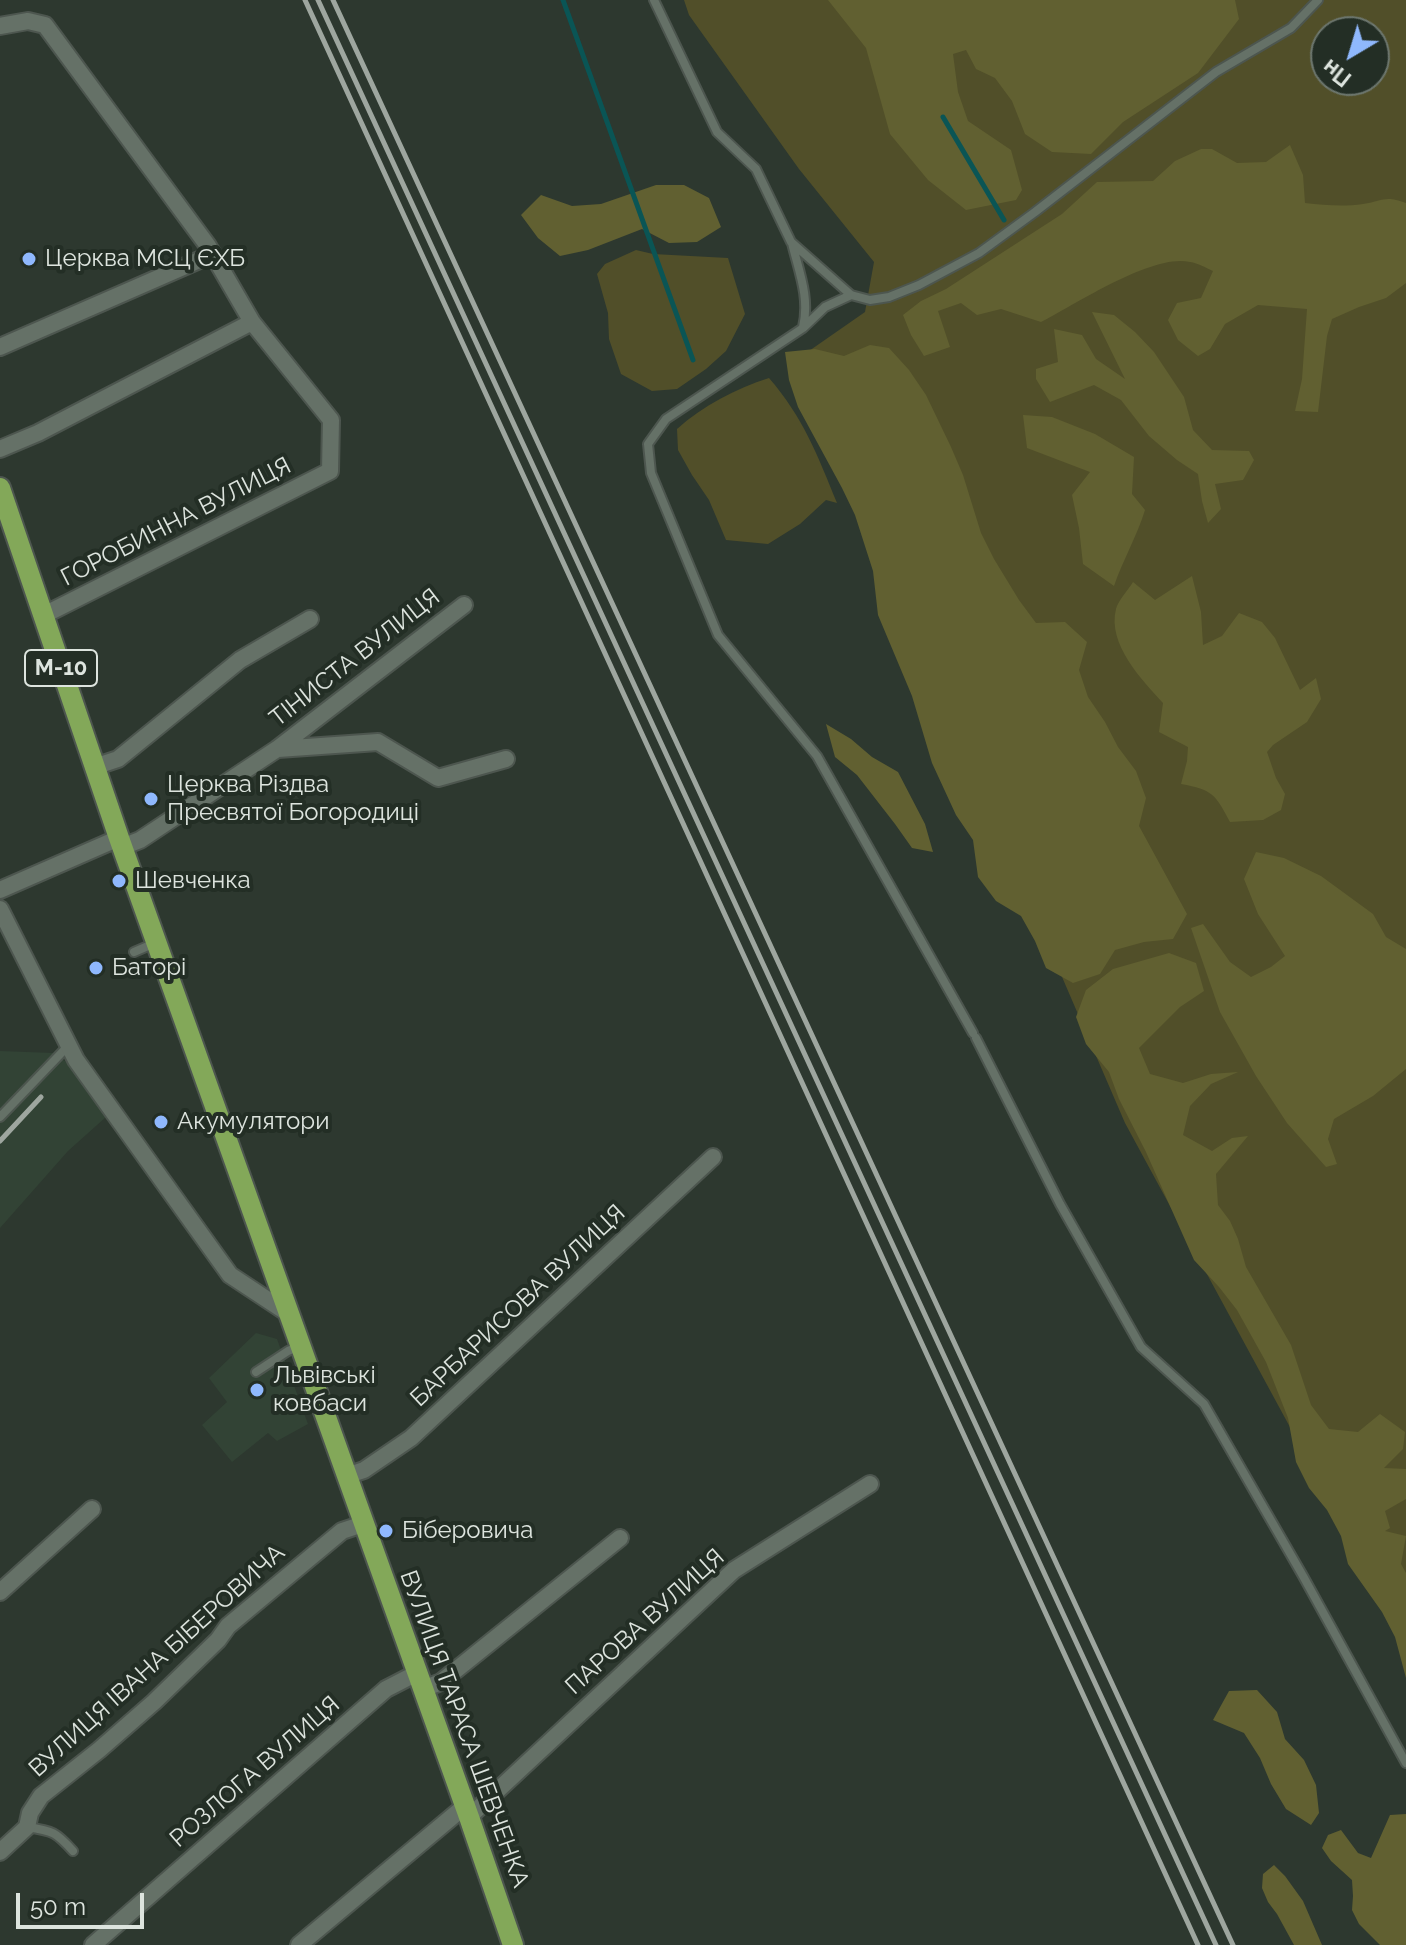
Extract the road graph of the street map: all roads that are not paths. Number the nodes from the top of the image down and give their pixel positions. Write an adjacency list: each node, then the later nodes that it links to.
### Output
1 (654, 0): 4 (lane)
2 (1318, 0): 6 (lane)
3 (0, 26): 5 (street)
4 (791, 242): 6 (lane); 8 (lane)
5 (213, 254): 7 (street); 9 (street)
6 (851, 295): 8 (lane)
7 (252, 322): 10 (street); 13 (street, ГОРОБИННА ВУЛИЦЯ)
8 (803, 328): 36 (lane)
9 (0, 347)
10 (0, 449)
11 (0, 488): 13 (main road, ВУЛИЦЯ ТАРАСА ШЕВЧЕНКА / М-10)
12 (464, 605): 15 (street, ТІНИСТА ВУЛИЦЯ)
13 (44, 615): 17 (main road, ВУЛИЦЯ ТАРАСА ШЕВЧЕНКА / М-10)
14 (310, 619): 17 (street)
15 (277, 749): 16 (street, ТІНИСТА ВУЛИЦЯ); 18 (street, ТІНИСТА ВУЛИЦЯ)
16 (506, 759)
17 (94, 767): 18 (main road, ВУЛИЦЯ ТАРАСА ШЕВЧЕНКА / М-10)
18 (121, 843): 19 (street, ТІНИСТА ВУЛИЦЯ); 21 (main road, ВУЛИЦЯ ТАРАСА ШЕВЧЕНКА / М-10)
19 (0, 890)
20 (0, 909): 23 (street)
21 (156, 943): 22 (lane); 26 (main road, ВУЛИЦЯ ТАРАСА ШЕВЧЕНКА / М-10)
22 (134, 952)
23 (69, 1044): 24 (lane); 26 (street)
24 (0, 1117)
25 (713, 1157): 29 (street, БАРБАРИСОВА ВУЛИЦЯ)
26 (289, 1314): 27 (main road, ВУЛИЦЯ ТАРАСА ШЕВЧЕНКА / М-10)
27 (300, 1346): 28 (lane); 29 (main road, ВУЛИЦЯ ТАРАСА ШЕВЧЕНКА / М-10)
28 (256, 1372)
29 (346, 1476): 32 (main road, ВУЛИЦЯ ТАРАСА ШЕВЧЕНКА / М-10)
30 (870, 1484): 37 (street, ПАРОВА ВУЛИЦЯ)
31 (92, 1509): 34 (street)
32 (363, 1524): 35 (main road, ВУЛИЦЯ ТАРАСА ШЕВЧЕНКА / М-10); 38 (street, ВУЛИЦЯ ІВАНА БІБЕРОВИЧА)
33 (620, 1538): 35 (street, РОЗЛОГА ВУЛИЦЯ)
34 (0, 1592)
35 (420, 1681): 37 (main road, ВУЛИЦЯ ТАРАСА ШЕВЧЕНКА / М-10); 41 (street, РОЗЛОГА ВУЛИЦЯ)
36 (1406, 1763)
37 (467, 1811): 42 (street, ПАРОВА ВУЛИЦЯ); 43 (main road, ВУЛИЦЯ ТАРАСА ШЕВЧЕНКА / М-10)
38 (27, 1827): 39 (lane); 40 (street, ВУЛИЦЯ ІВАНА БІБЕРОВИЧА)
39 (73, 1851)
40 (0, 1852)
41 (93, 1945)
42 (299, 1945)
43 (513, 1945)

